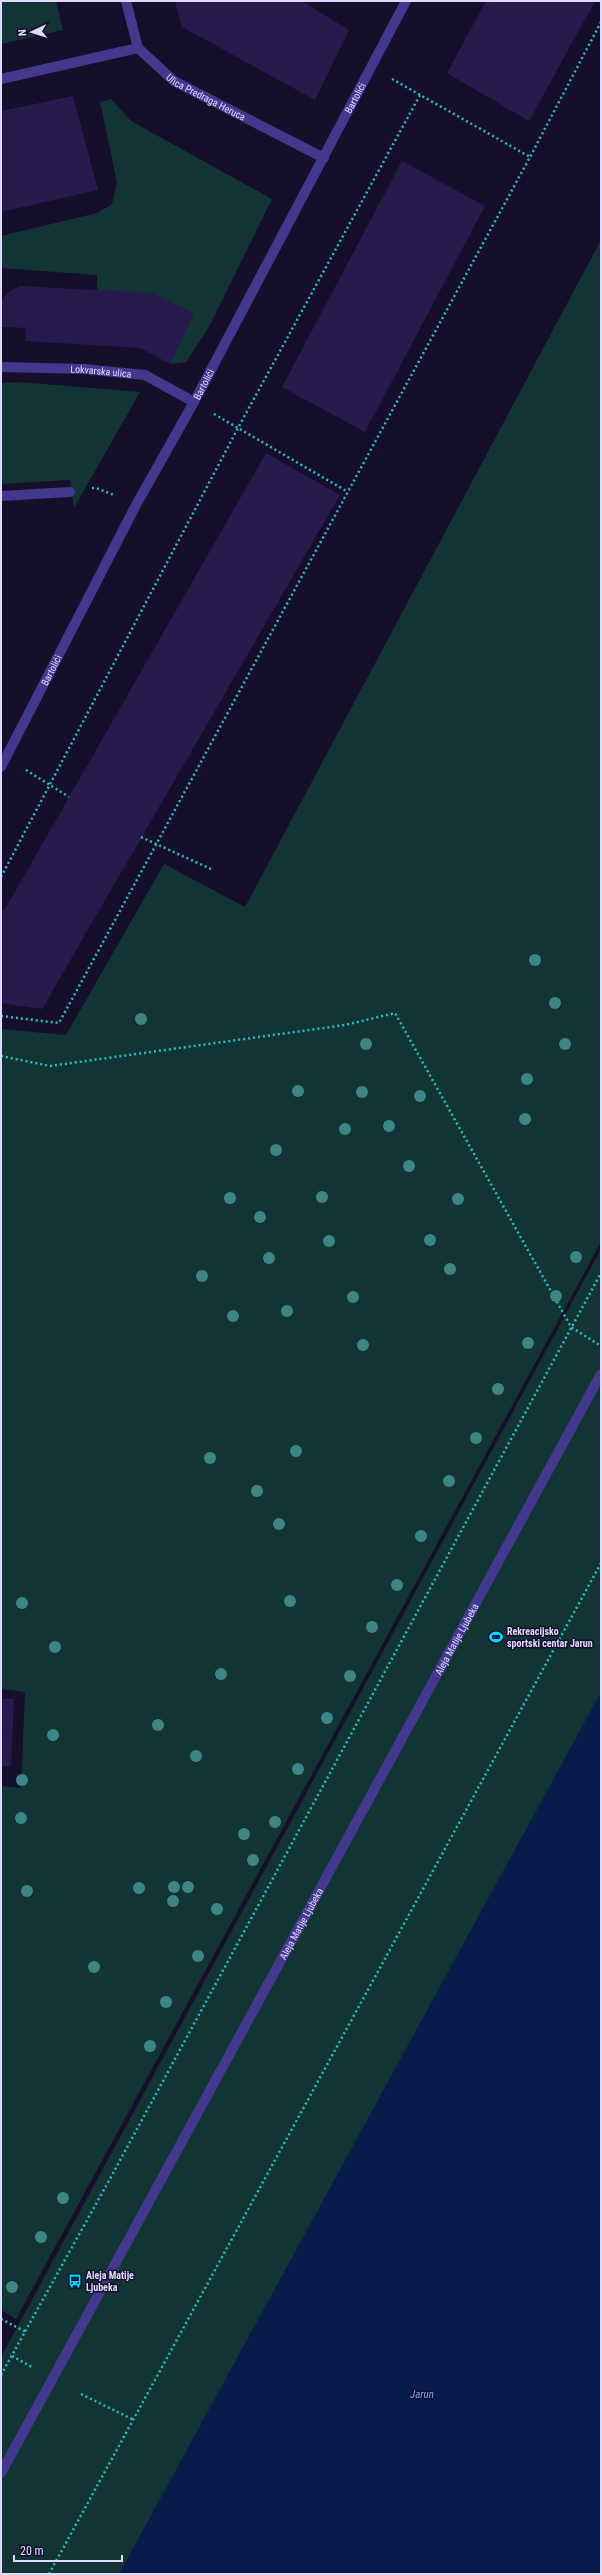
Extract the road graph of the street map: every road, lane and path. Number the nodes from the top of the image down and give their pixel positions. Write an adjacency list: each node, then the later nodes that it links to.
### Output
1 (126, 1): 4 (street)
2 (406, 1): 5 (street, Bartolići)
3 (601, 22): 8 (path)
4 (138, 48): 6 (street); 9 (street, Ulica Predraga Heruca)
5 (371, 67): 7 (path); 9 (street, Bartolići)
6 (1, 79)
7 (420, 95): 8 (path); 12 (path)
8 (530, 157): 14 (path)
9 (324, 158): 11 (street, Bartolići)
10 (1, 367): 11 (street, Lokvarska ulica)
11 (194, 402): 12 (path); 16 (street, Bartolići)
12 (238, 428): 14 (path); 18 (path)
13 (70, 492): 15 (street)
14 (348, 492): 21 (path)
15 (1, 496)
16 (6, 758): 17 (street, Bartolići); 18 (path)
17 (1, 767)
18 (49, 783): 19 (path); 23 (path)
19 (69, 797)
20 (141, 837): 21 (path)
21 (158, 844): 22 (path); 24 (path)
22 (213, 870)
23 (1, 877)
24 (1, 1016)
25 (1, 1056): 27 (path)
26 (601, 1273): 27 (path)
27 (571, 1327): 28 (path); 32 (path)
28 (601, 1346)
29 (601, 1374): 38 (street, Aleja Matije Ljubeka)
30 (601, 1563): 37 (path)
31 (1, 2319): 32 (path)
32 (26, 2332): 33 (path)
33 (12, 2356): 34 (path); 35 (path)
34 (32, 2367)
35 (1, 2375)
36 (81, 2394): 37 (path)
37 (134, 2420): 39 (path)
38 (1, 2473)
39 (49, 2574)

